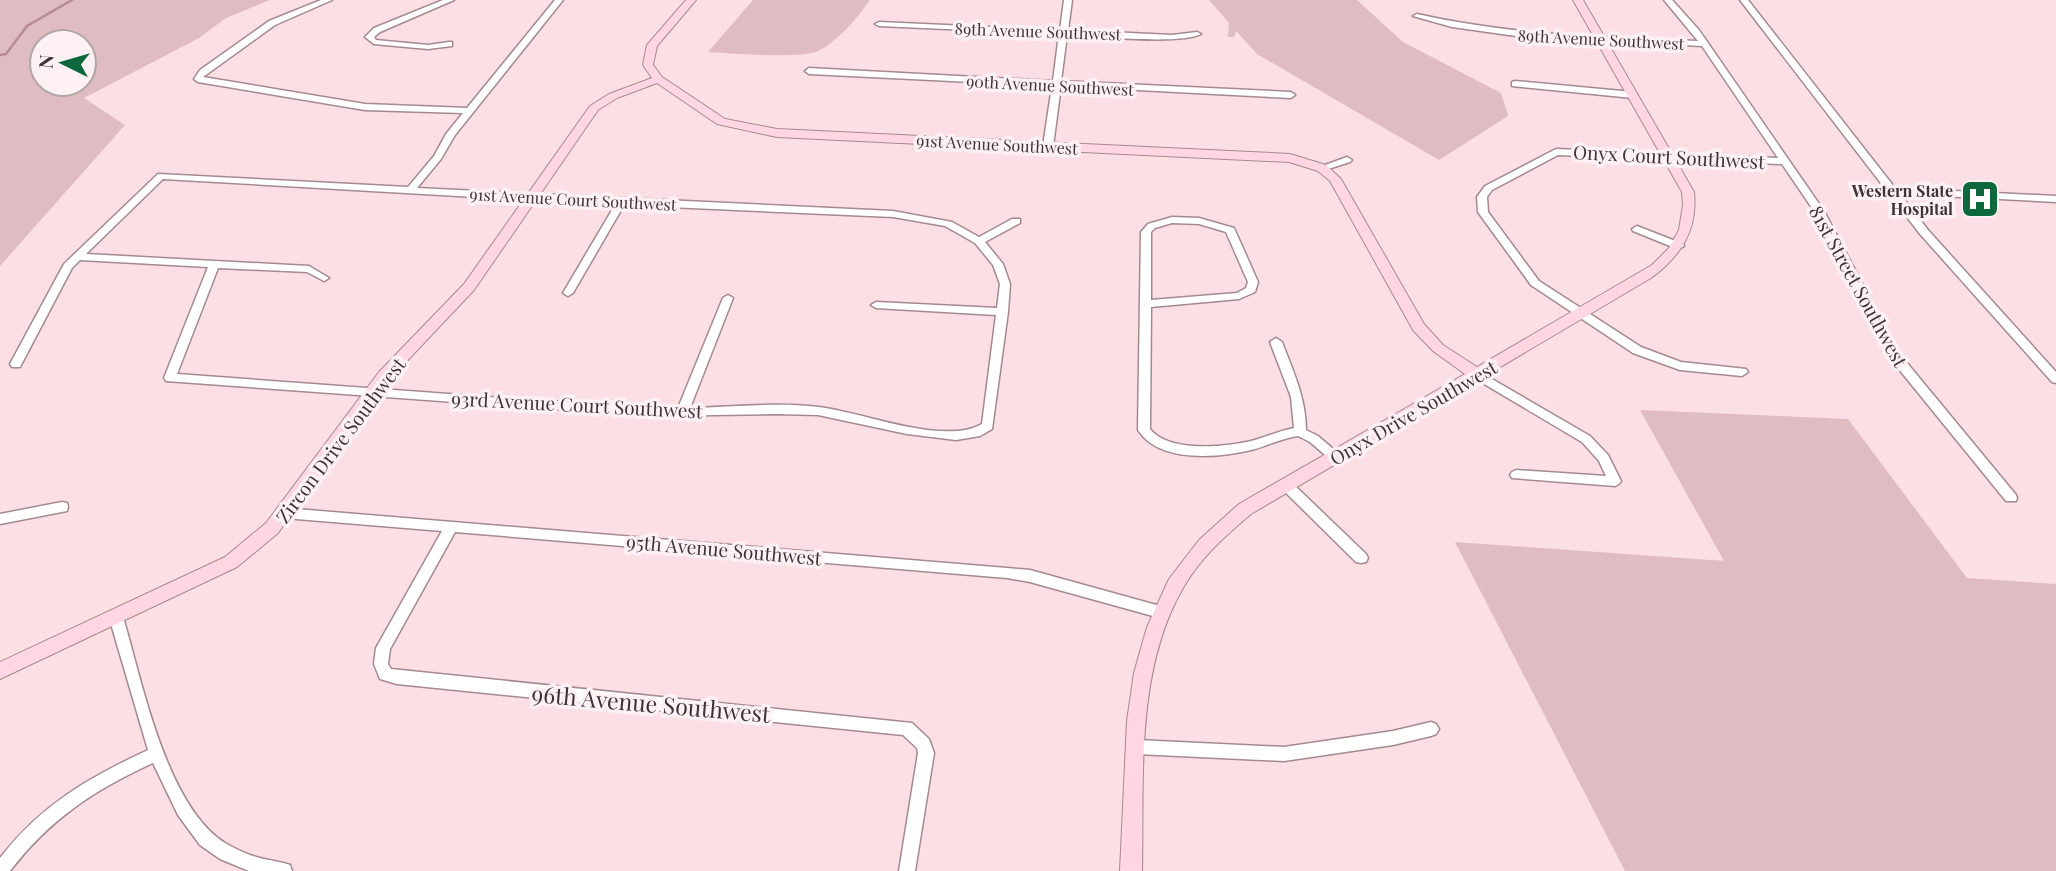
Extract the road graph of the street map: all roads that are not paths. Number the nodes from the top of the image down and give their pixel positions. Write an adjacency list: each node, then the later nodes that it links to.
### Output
1 (328, 0): 22 (street)
2 (450, 0): 14 (street)
3 (559, 0): 22 (street)
4 (691, 0): 17 (street)
5 (1068, 0): 11 (street)
6 (1578, 0): 13 (street, Onyx Drive Southwest)
7 (1668, 0): 15 (street, 81st Street Southwest)
8 (1744, 0): 29 (street)
9 (1417, 16): 13 (street, 89th Avenue Southwest)
10 (879, 24): 11 (street, 89th Avenue Southwest)
11 (1063, 32): 12 (street, 89th Avenue Southwest); 19 (street)
12 (1197, 34)
13 (1602, 40): 15 (street, 89th Avenue Southwest); 21 (street, Onyx Drive Southwest)
14 (449, 44)
15 (1703, 44): 26 (street, 81st Street Southwest)
16 (808, 71): 19 (street, 90th Avenue Southwest)
17 (658, 79): 23 (street, 91st Avenue Southwest); 30 (street, Zircon Drive Southwest)
18 (1515, 84): 21 (street)
19 (1056, 85): 20 (street, 90th Avenue Southwest); 23 (street)
20 (1291, 95)
21 (1633, 95): 24 (street, Onyx Drive Southwest)
22 (469, 111): 28 (street)
23 (1048, 146): 27 (street, 91st Avenue Southwest)
24 (1669, 156): 26 (street, Onyx Court Southwest); 37 (street, Onyx Drive Southwest); 46 (street, Onyx Court Southwest)
25 (1347, 160): 27 (street)
26 (1783, 161): 60 (street, 81st Street Southwest)
27 (1322, 168): 50 (street)
28 (411, 190): 30 (street, 91st Avenue Court Southwest); 38 (street, 91st Avenue Court Southwest)
29 (1891, 191): 31 (street); 51 (street)
30 (531, 197): 32 (street, 91st Avenue Court Southwest); 52 (street, Zircon Drive Southwest)
31 (2056, 199)
32 (621, 202): 36 (street, 91st Avenue Court Southwest); 41 (street)
33 (1016, 221): 36 (street)
34 (1147, 229): 43 (street); 43 (street)
35 (1637, 229): 37 (street)
36 (979, 241): 45 (street)
37 (1679, 246): 46 (street, Onyx Drive Southwest)
38 (76, 257): 39 (street); 48 (street)
39 (214, 264): 40 (street); 52 (street, 93rd Avenue Court Southwest)
40 (324, 278)
41 (568, 293)
42 (728, 298): 53 (street)
43 (1145, 304): 55 (street)
44 (876, 305): 45 (street)
45 (1003, 312): 53 (street, 93rd Avenue Court Southwest)
46 (1580, 314): 49 (street, Onyx Court Southwest); 50 (street, Onyx Drive Southwest)
47 (1276, 342): 54 (street)
48 (16, 364)
49 (1742, 372)
50 (1478, 375): 56 (street, Onyx Drive Southwest); 58 (street)
51 (2056, 379)
52 (372, 393): 53 (street, 93rd Avenue Court Southwest); 62 (street, Zircon Drive Southwest)
53 (682, 412)
54 (1300, 432): 55 (street); 56 (street)
55 (1157, 445)
56 (1336, 458): 59 (street, Onyx Drive Southwest)
57 (1516, 475): 58 (street)
58 (1615, 481)
59 (1286, 485): 65 (street); 66 (street, Onyx Drive Southwest)
60 (2011, 498)
61 (62, 507): 63 (street)
62 (284, 513): 64 (street, 95th Avenue Southwest); 67 (street, Zircon Drive Southwest)
63 (0, 519)
64 (451, 528): 66 (street, 95th Avenue Southwest); 69 (street)
65 (1361, 558)
66 (1160, 612): 72 (street, Onyx Drive Southwest)
67 (116, 617): 68 (street, Zircon Drive Southwest); 73 (street)
68 (0, 671)
69 (385, 674): 71 (street, 96th Avenue Southwest)
70 (1431, 729): 72 (street)
71 (916, 735): 76 (street)
72 (1137, 747): 77 (street, Onyx Drive Southwest)
73 (158, 753): 74 (street); 75 (street)
74 (0, 871)
75 (284, 871)
76 (907, 871)
77 (1131, 871)

